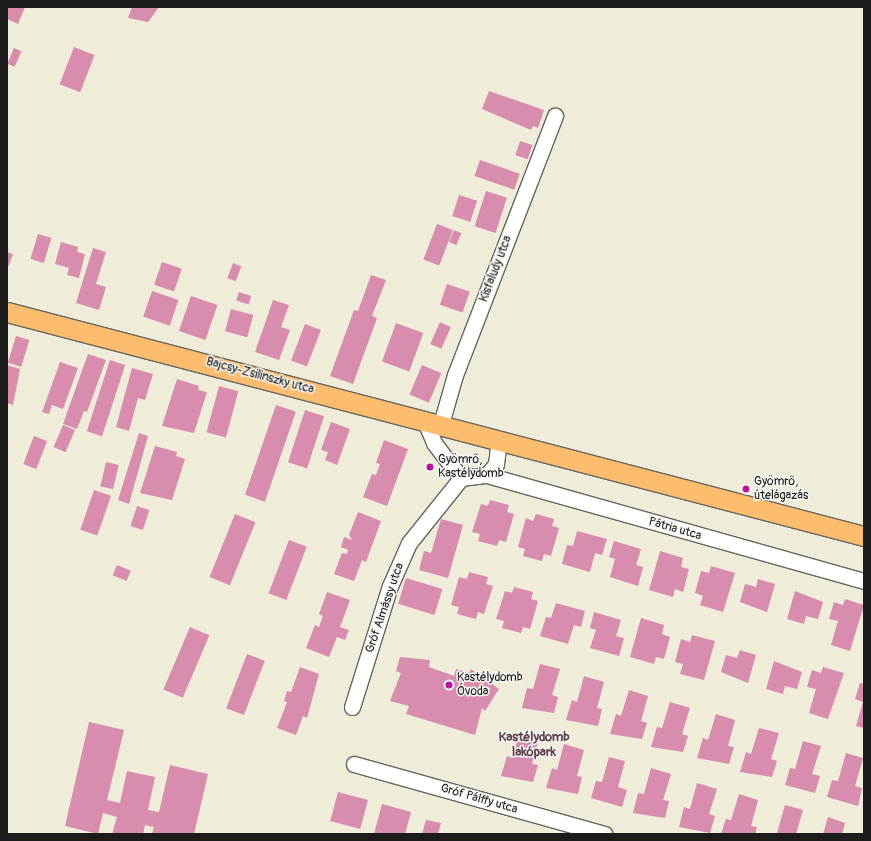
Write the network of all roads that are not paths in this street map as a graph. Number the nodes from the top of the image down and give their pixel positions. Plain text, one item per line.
1 (555, 116) dead end
2 (7, 312) edge
3 (433, 421) junction
4 (506, 441) junction
5 (487, 475) junction
6 (461, 478) junction
7 (864, 536) edge
8 (864, 581) edge
9 (352, 707) dead end
10 (354, 764) dead end
11 (561, 828) edge
12 (604, 834) edge

1 - 3 street, Kisfaludy utca
2 - 3 main road, Bajcsy-Zsilinszky utca
3 - 4 main road, Bajcsy-Zsilinszky utca
3 - 6 street
4 - 5 street
4 - 7 main road, Bajcsy-Zsilinszky utca
5 - 6 street
5 - 8 street, Pátria utca
6 - 9 street, Gróf Almássy utca
10 - 11 street, Gróf Pálffy utca
11 - 12 street, Gróf Pálffy utca

